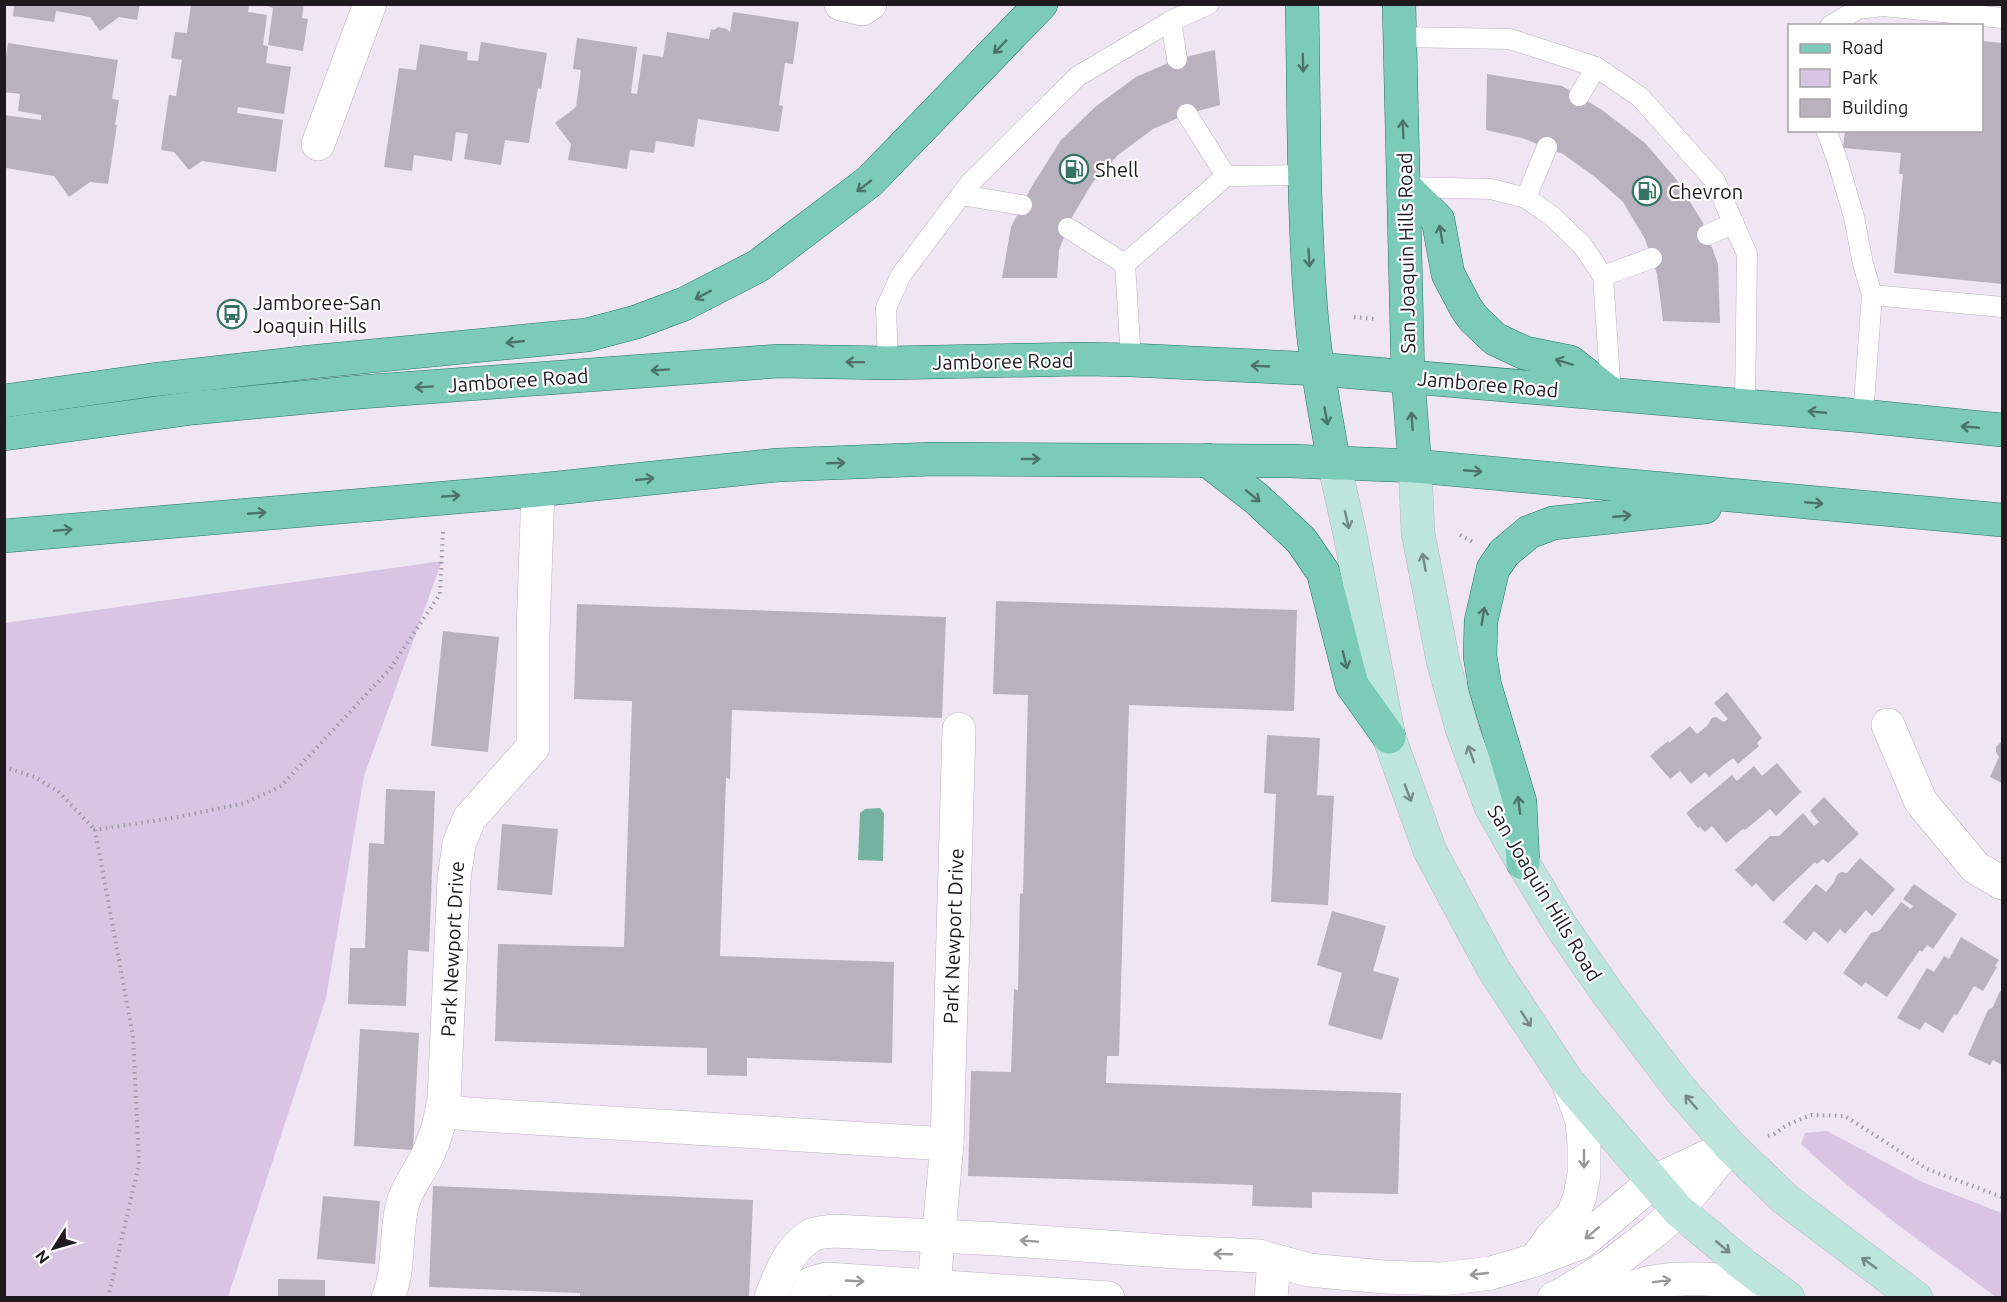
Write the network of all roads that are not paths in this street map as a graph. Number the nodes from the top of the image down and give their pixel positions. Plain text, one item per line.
1 (370, 4) edge
2 (841, 4) edge
3 (870, 4) edge
4 (1041, 4) edge
5 (1209, 4) edge
6 (1302, 4) edge
7 (1399, 4) edge
8 (2002, 18) edge
9 (1171, 21) junction
10 (1833, 24) edge
11 (1400, 36) junction
12 (1177, 59) dead end
13 (1596, 67) junction
14 (1579, 96) dead end
15 (1187, 114) dead end
16 (1827, 132) edge
17 (318, 144) dead end
18 (1547, 147) dead end
19 (1305, 175) junction
20 (1226, 176) junction
21 (1405, 187) junction
22 (961, 195) junction
23 (1526, 198) junction
24 (1022, 206) dead end
25 (1734, 223) junction
26 (1068, 228) dead end
27 (1707, 235) dead end
28 (1652, 258) dead end
29 (1125, 264) junction
30 (1603, 276) junction
31 (1872, 295) junction
32 (2002, 307) edge
33 (1131, 360) junction
34 (888, 363) junction
35 (1318, 369) junction
36 (1408, 377) junction
37 (1611, 394) junction
38 (4, 401) edge
39 (1745, 405) junction
40 (1863, 416) junction
41 (2002, 430) edge
42 (4, 434) edge
43 (1207, 460) junction
44 (1334, 463) junction
45 (1415, 466) junction
46 (538, 490) junction
47 (1775, 499) junction
48 (2002, 520) edge
49 (4, 536) edge
50 (1888, 725) dead end
51 (959, 729) dead end
52 (1389, 737) junction
53 (1523, 863) junction
54 (2002, 883) edge
55 (1568, 1082) junction
56 (442, 1111) junction
57 (947, 1144) junction
58 (1730, 1146) junction
59 (1653, 1182) junction
60 (1678, 1210) junction
61 (939, 1236) junction
62 (790, 1255) junction
63 (1535, 1260) junction
64 (1274, 1261) junction
65 (1309, 1284) edge
66 (934, 1285) junction
67 (809, 1290) edge
68 (1783, 1294) edge
69 (1559, 1296) edge
70 (388, 1298) edge
71 (771, 1298) edge
72 (1108, 1298) edge
73 (1271, 1298) edge
74 (1916, 1298) edge

1 - 17 street
2 - 3 street
4 -> 38 main road
5 - 9 lane
6 -> 19 main road
7 - 11 main road, San Joaquin Hills Road
8 - 10 lane
9 - 12 lane
9 - 22 lane
11 - 13 lane
21 -> 11 main road, San Joaquin Hills Road
13 - 14 lane
13 - 25 lane
15 - 20 lane
16 - 31 lane
18 - 23 lane
19 - 20 lane
19 -> 35 main road
20 - 29 lane
21 - 23 lane
21 - 36 main road, San Joaquin Hills Road
37 -> 21 main road
22 - 24 lane
22 - 34 lane
23 - 30 lane
25 - 27 lane
25 - 39 lane
26 - 29 lane
28 - 30 lane
29 - 33 lane
30 - 37 lane
31 - 32 lane
31 - 40 lane
33 - 34 main road, Jamboree Road
35 -> 33 main road, Jamboree Road
34 -> 42 main road, Jamboree Road
35 - 36 main road, Jamboree Road
35 -> 44 main road
36 - 37 main road, Jamboree Road
45 -> 36 main road, San Joaquin Hills Road
37 - 39 main road, Jamboree Road
40 -> 39 main road, Jamboree Road
41 -> 40 main road, Jamboree Road
43 - 44 main road
46 -> 43 main road
43 -> 52 main road
44 - 45 main road
44 -> 52 street
45 -> 47 main road
53 -> 45 street, San Joaquin Hills Road
49 -> 46 main road
46 - 56 street, Park Newport Drive
47 -> 48 main road
53 -> 47 main road
50 - 54 street
51 - 57 street, Park Newport Drive
52 -> 55 street
58 -> 53 street, San Joaquin Hills Road
55 - 59 street
55 -> 63 street
56 - 57 street
56 - 70 street, Park Newport Drive
57 - 61 street, Park Newport Drive
58 - 59 street
58 - 60 street
74 -> 58 street, San Joaquin Hills Road
59 - 60 street
59 -> 63 street
60 -> 68 street
60 - 69 street
61 - 62 street
64 -> 61 street
61 - 66 street, Park Newport Drive
62 - 67 street
62 - 71 street
63 -> 65 street
64 - 65 street
64 - 73 street
67 -> 66 street
66 - 72 street
69 -> 68 street

